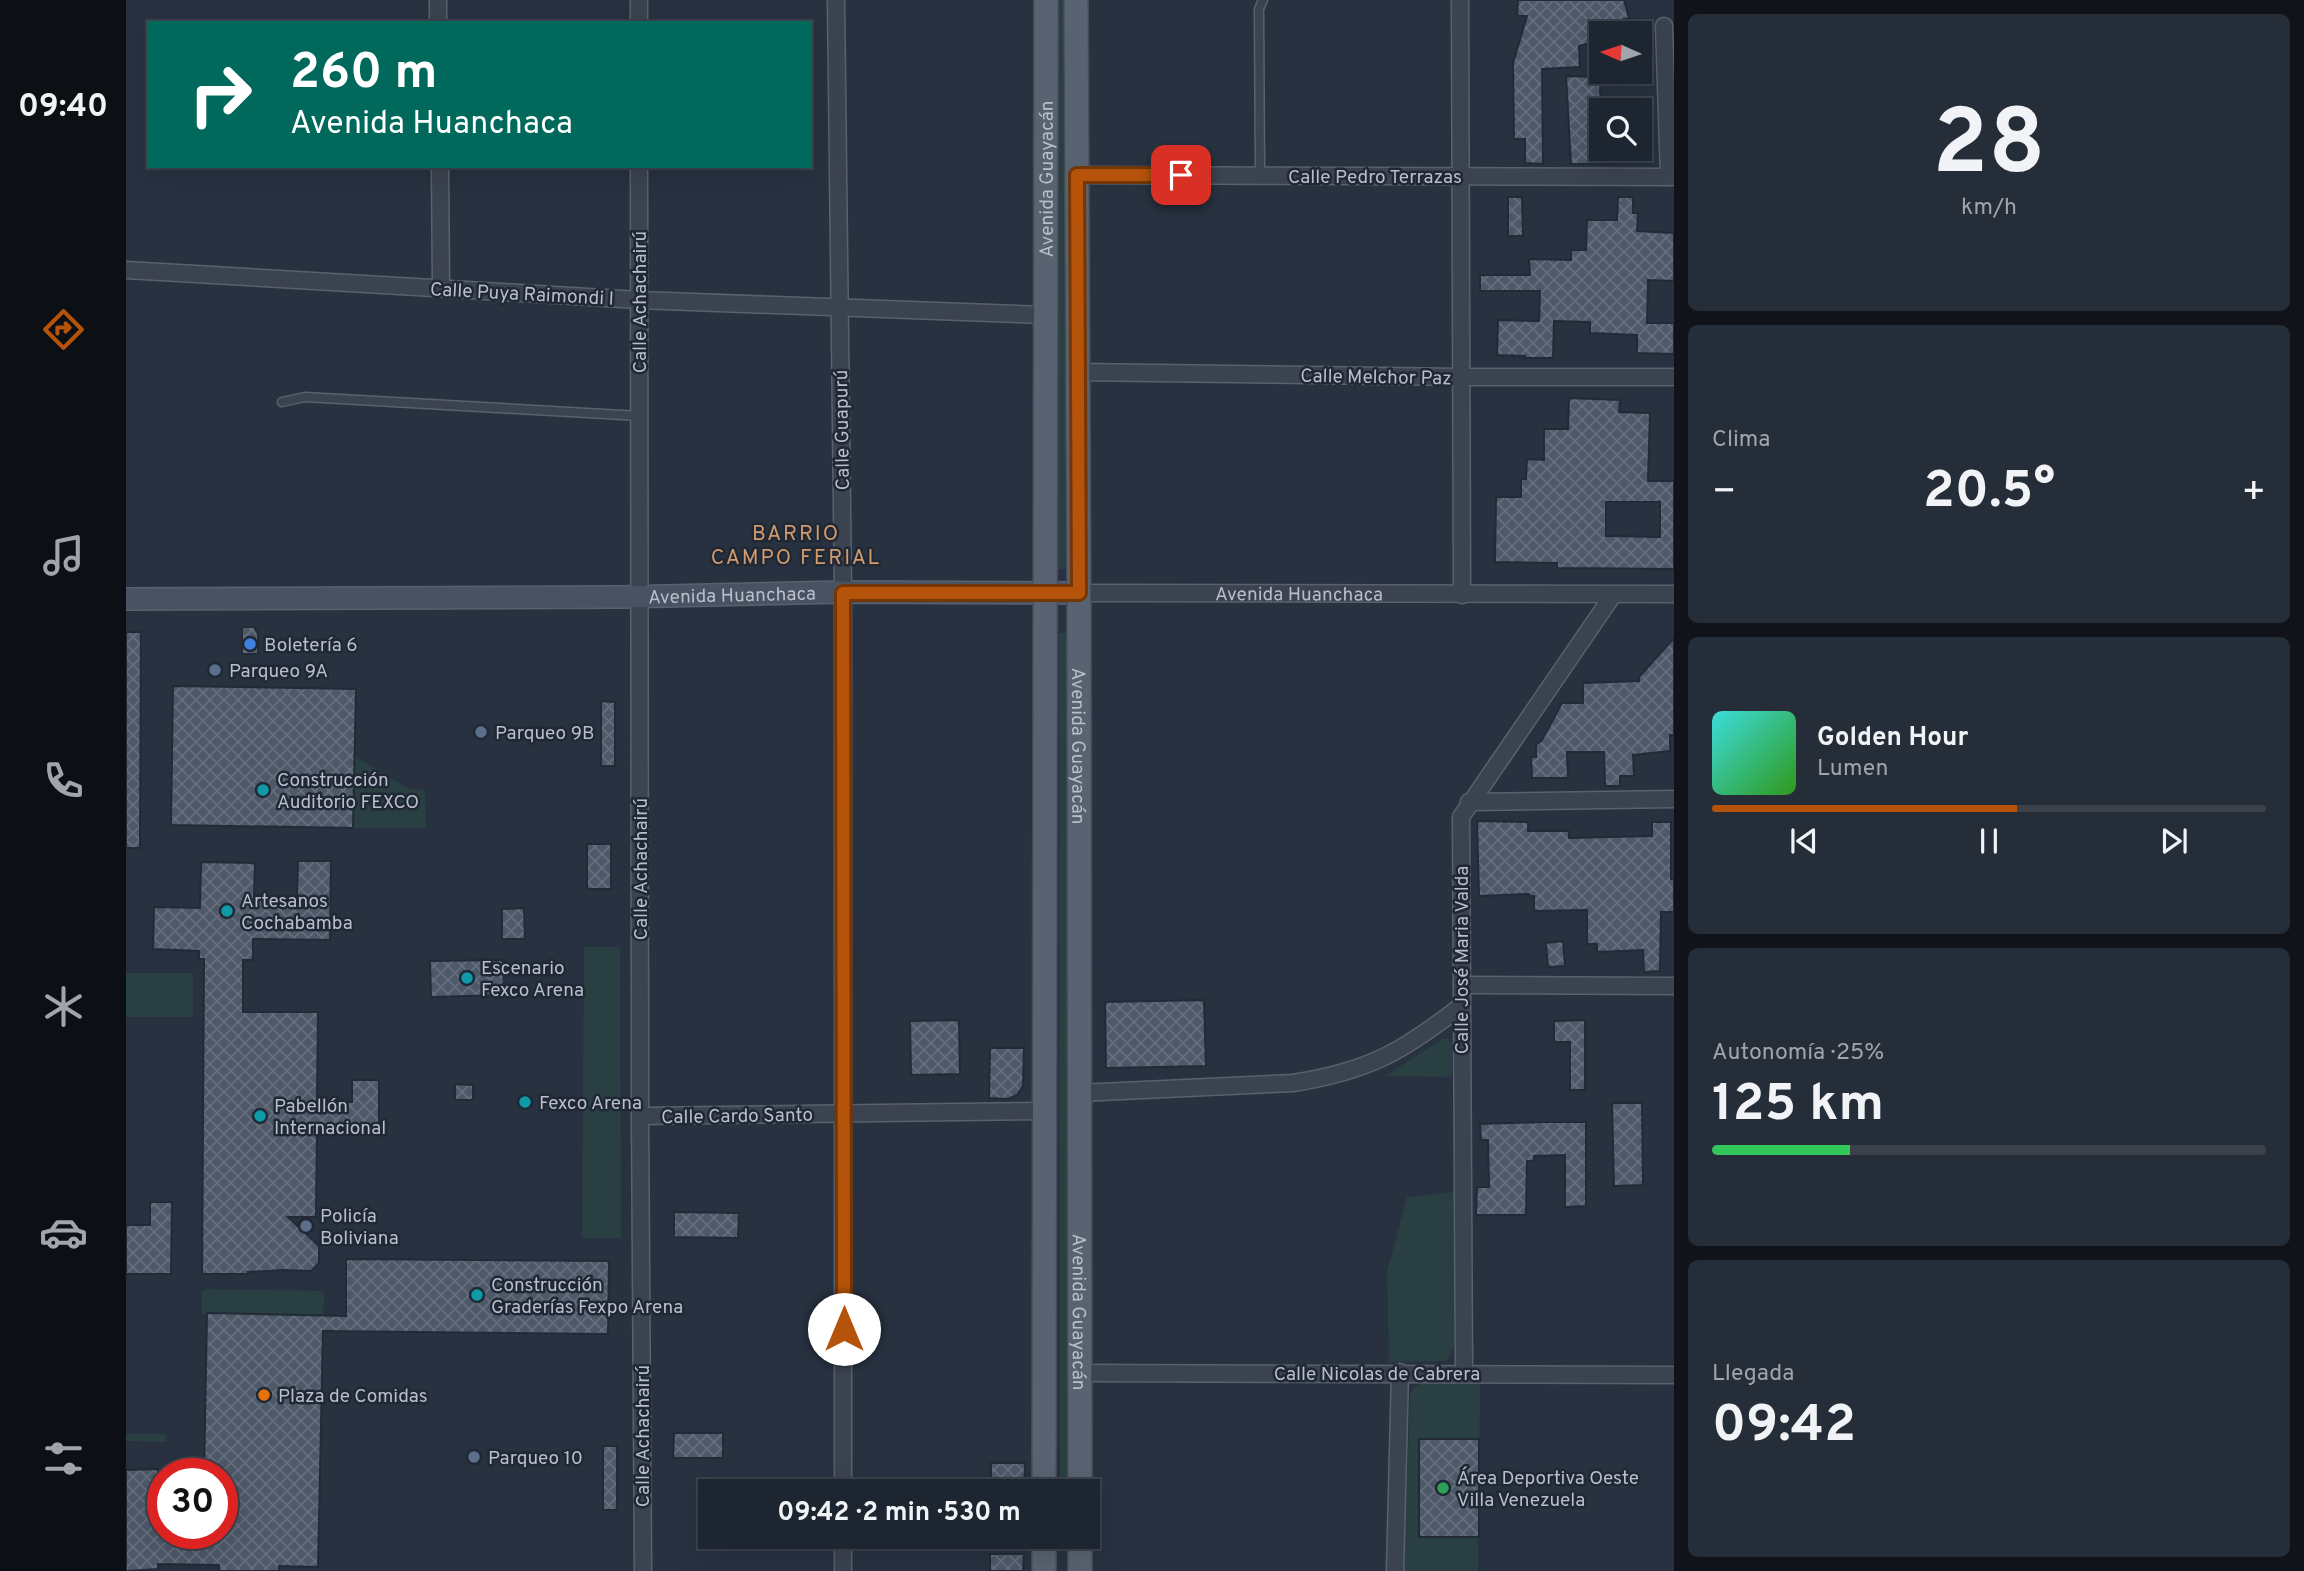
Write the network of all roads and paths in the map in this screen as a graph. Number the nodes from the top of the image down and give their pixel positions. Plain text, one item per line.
1 (438, 0) edge
2 (639, 0) edge
3 (836, 0) edge
4 (1046, 0) edge
5 (1076, 0) edge
6 (1263, 0) edge
7 (1460, 0) edge
8 (438, 21) edge
9 (639, 21) edge
10 (1669, 24) edge
11 (440, 168) edge
12 (639, 168) edge
13 (1077, 175) junction
14 (1260, 175) junction
15 (1460, 176) junction
16 (1672, 177) edge
17 (126, 270) edge
18 (441, 288) junction
19 (639, 300) junction
20 (839, 306) junction
21 (1044, 315) junction
22 (1078, 372) junction
23 (1461, 377) junction
24 (1674, 377) edge
25 (282, 402) dead end
26 (640, 416) junction
27 (1046, 592) junction
28 (843, 593) junction
29 (1079, 593) junction
30 (1674, 594) edge
31 (1462, 595) junction
32 (1613, 595) junction
33 (639, 597) junction
34 (126, 599) edge
35 (1674, 799) edge
36 (1469, 802) junction
37 (1462, 985) junction
38 (1674, 986) edge
39 (1461, 1006) junction
40 (1079, 1093) junction
41 (1045, 1111) junction
42 (844, 1114) junction
43 (640, 1116) junction
44 (1400, 1372) junction
45 (1079, 1373) junction
46 (1464, 1373) junction
47 (1674, 1375) edge
48 (843, 1479) edge
49 (1045, 1479) edge
50 (1080, 1479) edge
51 (843, 1549) edge
52 (1044, 1549) edge
53 (1080, 1549) edge
54 (643, 1571) edge
55 (843, 1571) edge
56 (1044, 1571) edge
57 (1080, 1571) edge
58 (1395, 1571) edge

1 - 8 street
2 - 9 street
3 - 20 street, Calle Guapurú
4 - 21 main road, Avenida Guayacán
5 - 13 main road, Avenida Guayacán
6 - 14 lane
7 - 15 street
10 - 16 street
11 - 18 street
12 - 19 street, Calle Achachairú
13 - 14 street, Calle Pedro Terrazas
13 - 22 main road, Avenida Guayacán
14 - 15 street, Calle Pedro Terrazas
15 - 16 street, Calle Pedro Terrazas
15 - 23 street
17 - 18 street, Calle Puya Raimondi I
18 - 19 street, Calle Puya Raimondi I
19 - 20 street, Calle Puya Raimondi I
19 - 26 street, Calle Achachairú
20 - 21 street, Calle Puya Raimondi I
20 - 28 street, Calle Guapurú
21 - 27 main road, Avenida Guayacán
22 - 23 street, Calle Melchor Paz
22 - 29 main road, Avenida Guayacán
23 - 24 street, Calle Melchor Paz
23 - 31 street
25 - 26 lane
26 - 33 street, Calle Achachairú
27 - 28 street, Avenida Huanchaca
27 - 29 street, Avenida Huanchaca
27 - 41 main road, Avenida Guayacán
28 - 33 street, Avenida Huanchaca
28 - 42 street, Calle Guapurú
29 - 31 street, Avenida Huanchaca
29 - 40 main road, Avenida Guayacán
30 - 32 street, Avenida Huanchaca
31 - 32 street, Avenida Huanchaca
32 - 36 street, Calle José Maria Valda
33 - 34 street, Avenida Huanchaca
33 - 43 street, Calle Achachairú
35 - 36 street
36 - 37 street, Calle José Maria Valda
37 - 38 street
37 - 39 street, Calle José Maria Valda
39 - 40 street
39 - 46 street, Calle José Maria Valda
40 - 45 main road, Avenida Guayacán
41 - 42 street, Calle Cardo Santo
41 - 49 main road, Avenida Guayacán
42 - 43 street, Calle Cardo Santo
42 - 48 street, Calle Guapurú
43 - 54 street, Calle Achachairú
44 - 45 street, Calle Nicolas de Cabrera
44 - 46 street, Calle Nicolas de Cabrera
44 - 58 street
45 - 50 main road, Avenida Guayacán
46 - 47 street, Calle Nicolas de Cabrera
51 - 55 street
52 - 56 main road
53 - 57 main road

